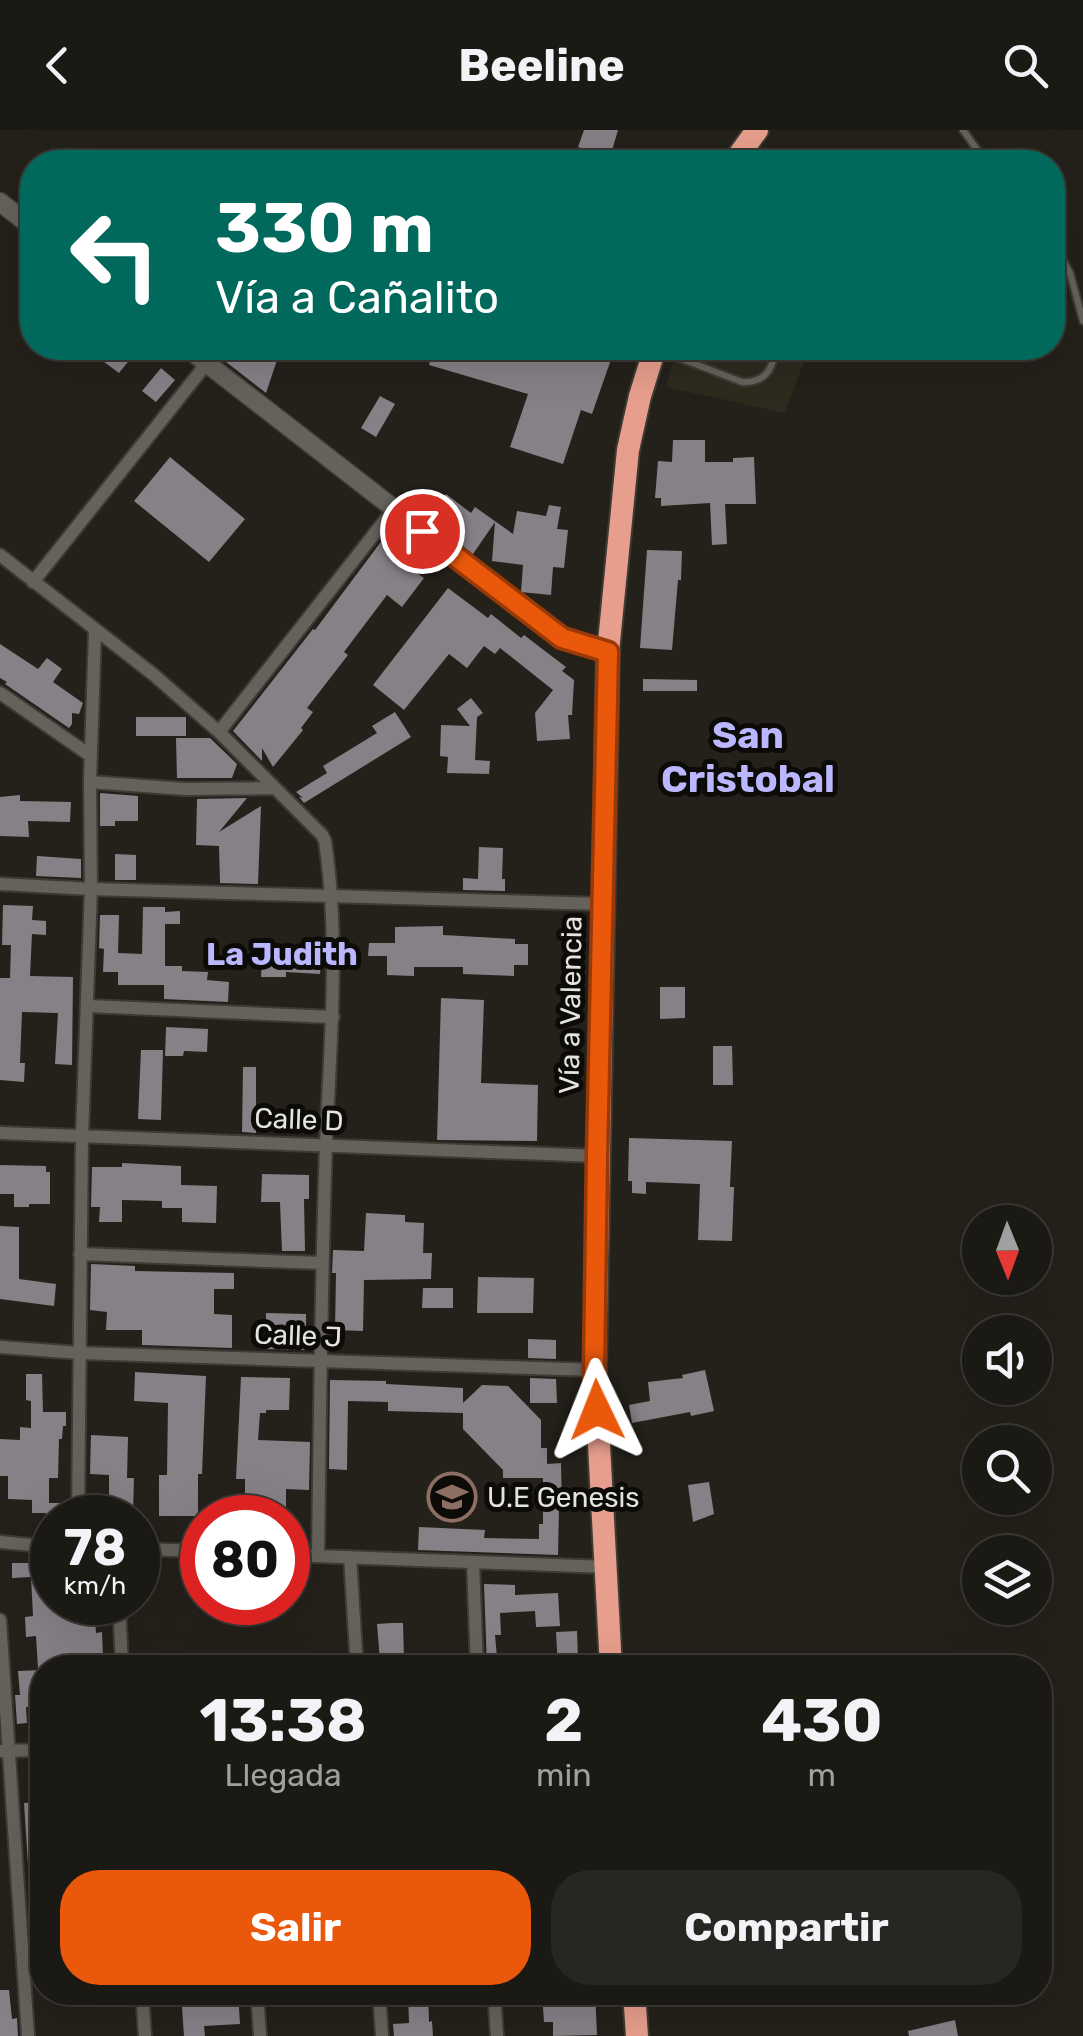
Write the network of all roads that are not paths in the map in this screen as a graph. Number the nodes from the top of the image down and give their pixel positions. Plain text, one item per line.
1 (1065, 264) edge
2 (1083, 321) edge
3 (203, 360) edge
4 (651, 360) edge
5 (686, 360) edge
6 (774, 360) edge
7 (207, 363) junction
8 (394, 510) junction
9 (0, 555) edge
10 (33, 582) junction
11 (95, 632) junction
12 (608, 652) junction
13 (0, 693) edge
14 (218, 732) junction
15 (91, 756) junction
16 (90, 782) junction
17 (274, 788) junction
18 (1, 882) edge
19 (91, 889) junction
20 (332, 897) junction
21 (602, 904) junction
22 (88, 1006) junction
23 (333, 1017) junction
24 (0, 1133) edge
25 (82, 1137) junction
26 (326, 1145) junction
27 (597, 1156) junction
28 (80, 1254) junction
29 (322, 1263) junction
30 (0, 1347) edge
31 (80, 1353) junction
32 (321, 1360) junction
33 (594, 1370) junction
34 (78, 1495) edge
35 (0, 1542) edge
36 (30, 1545) edge
37 (310, 1556) edge
38 (318, 1556) junction
39 (350, 1557) junction
40 (473, 1563) junction
41 (606, 1567) junction
42 (0, 1620) edge
43 (120, 1625) edge
44 (121, 1655) edge
45 (356, 1655) edge
46 (477, 1655) edge
47 (611, 1655) edge
48 (30, 1750) edge
49 (5, 1751) edge
50 (18, 1882) junction
51 (0, 1883) edge
52 (143, 2005) edge
53 (258, 2005) edge
54 (380, 2005) edge
55 (495, 2005) edge
56 (635, 2005) edge
57 (28, 2036) edge
58 (146, 2036) edge
59 (260, 2036) edge
60 (382, 2036) edge
61 (496, 2036) edge
62 (637, 2036) edge

1 - 2 lane
3 - 7 main road
4 - 12 highway, Vía a Valencia
5 - 6 lane
7 - 8 main road
7 - 10 street
8 - 12 main road
8 - 14 street
9 - 10 street
10 - 11 street
11 - 14 street
11 - 15 street
12 - 21 highway, Vía a Valencia
13 - 15 street
14 - 17 street
15 - 16 street
16 - 17 street
16 - 19 street
17 - 20 street
18 - 19 street
19 - 20 street
19 - 22 street
20 - 21 street
20 - 23 street
21 - 27 highway, Vía a Valencia
22 - 23 street
22 - 25 street
23 - 26 street
24 - 25 street, Calle D
25 - 26 street, Calle D
25 - 28 street
26 - 27 street, Calle D
26 - 29 street
27 - 33 highway, Vía a Valencia
28 - 29 street
28 - 31 street
29 - 32 street
30 - 31 street, Calle J
31 - 32 street, Calle J
31 - 34 street
32 - 33 street, Calle J
32 - 38 street
33 - 41 highway, Vía a Valencia
35 - 36 street
37 - 38 street
38 - 39 street
39 - 40 street
39 - 45 street
40 - 41 street
40 - 46 street
41 - 47 highway, Vía a Valencia
42 - 49 street
43 - 44 street
48 - 49 street
49 - 50 street
50 - 51 street
50 - 57 street
52 - 58 street
53 - 59 street
54 - 60 street
55 - 61 street
56 - 62 highway

